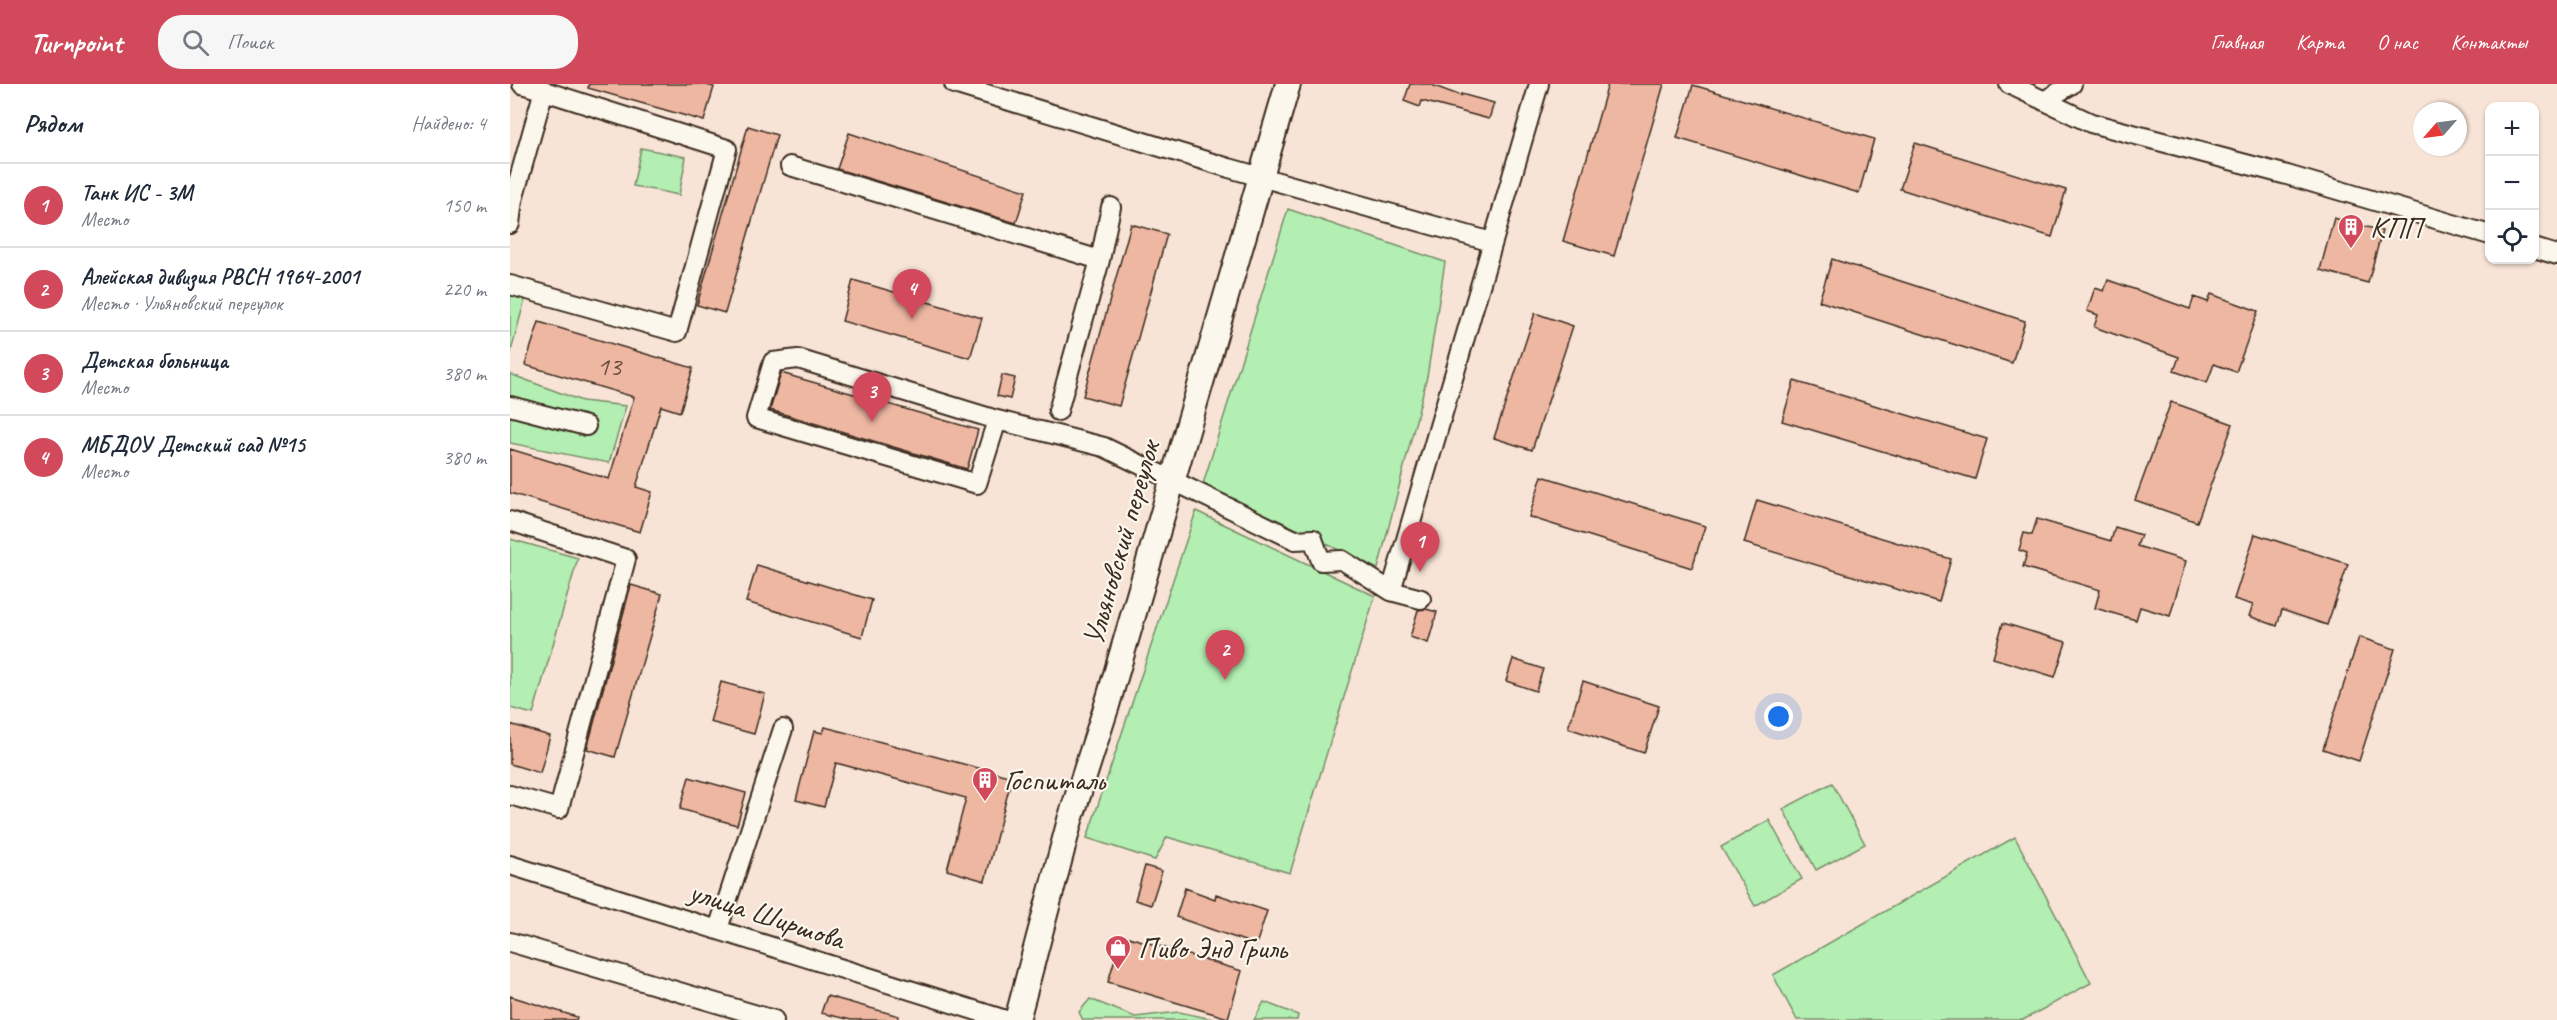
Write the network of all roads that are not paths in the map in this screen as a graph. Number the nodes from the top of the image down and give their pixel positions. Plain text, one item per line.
1 (522, 84) edge
2 (954, 84) edge
3 (1288, 84) edge
4 (1539, 84) edge
5 (2008, 84) edge
6 (2072, 84) edge
7 (544, 90) junction
8 (2044, 101) junction
9 (790, 166) dead end
10 (1262, 177) junction
11 (512, 199) edge
12 (1111, 207) dead end
13 (510, 224) edge
14 (2485, 234) edge
15 (1492, 242) junction
16 (2539, 249) edge
17 (2557, 255) edge
18 (1100, 260) junction
19 (510, 285) edge
20 (510, 406) edge
21 (1058, 411) dead end
22 (997, 420) junction
23 (586, 426) dead end
24 (1171, 480) junction
25 (510, 521) edge
26 (1391, 591) junction
27 (1421, 599) dead end
28 (783, 729) dead end
29 (510, 795) edge
30 (510, 865) edge
31 (718, 929) junction
32 (510, 942) edge
33 (774, 1020) edge
34 (1006, 1020) edge
35 (1017, 1020) edge

1 - 7 street
2 - 10 street
3 - 10 main road, Ульяновский переулок
4 - 15 street
5 - 8 street
6 - 8 street
7 - 11 street
7 - 19 street
8 - 14 street
9 - 18 street
10 - 15 street
10 - 24 main road, Ульяновский переулок
11 - 13 street
12 - 18 street
15 - 26 street
16 - 17 street
18 - 21 street
20 - 23 street
22 - 22 street
22 - 24 street
24 - 26 street
24 - 35 main road, Ульяновский переулок
25 - 29 street
26 - 27 street
28 - 31 street
30 - 31 street, улица Ширшова
31 - 34 street, улица Ширшова
32 - 33 street

